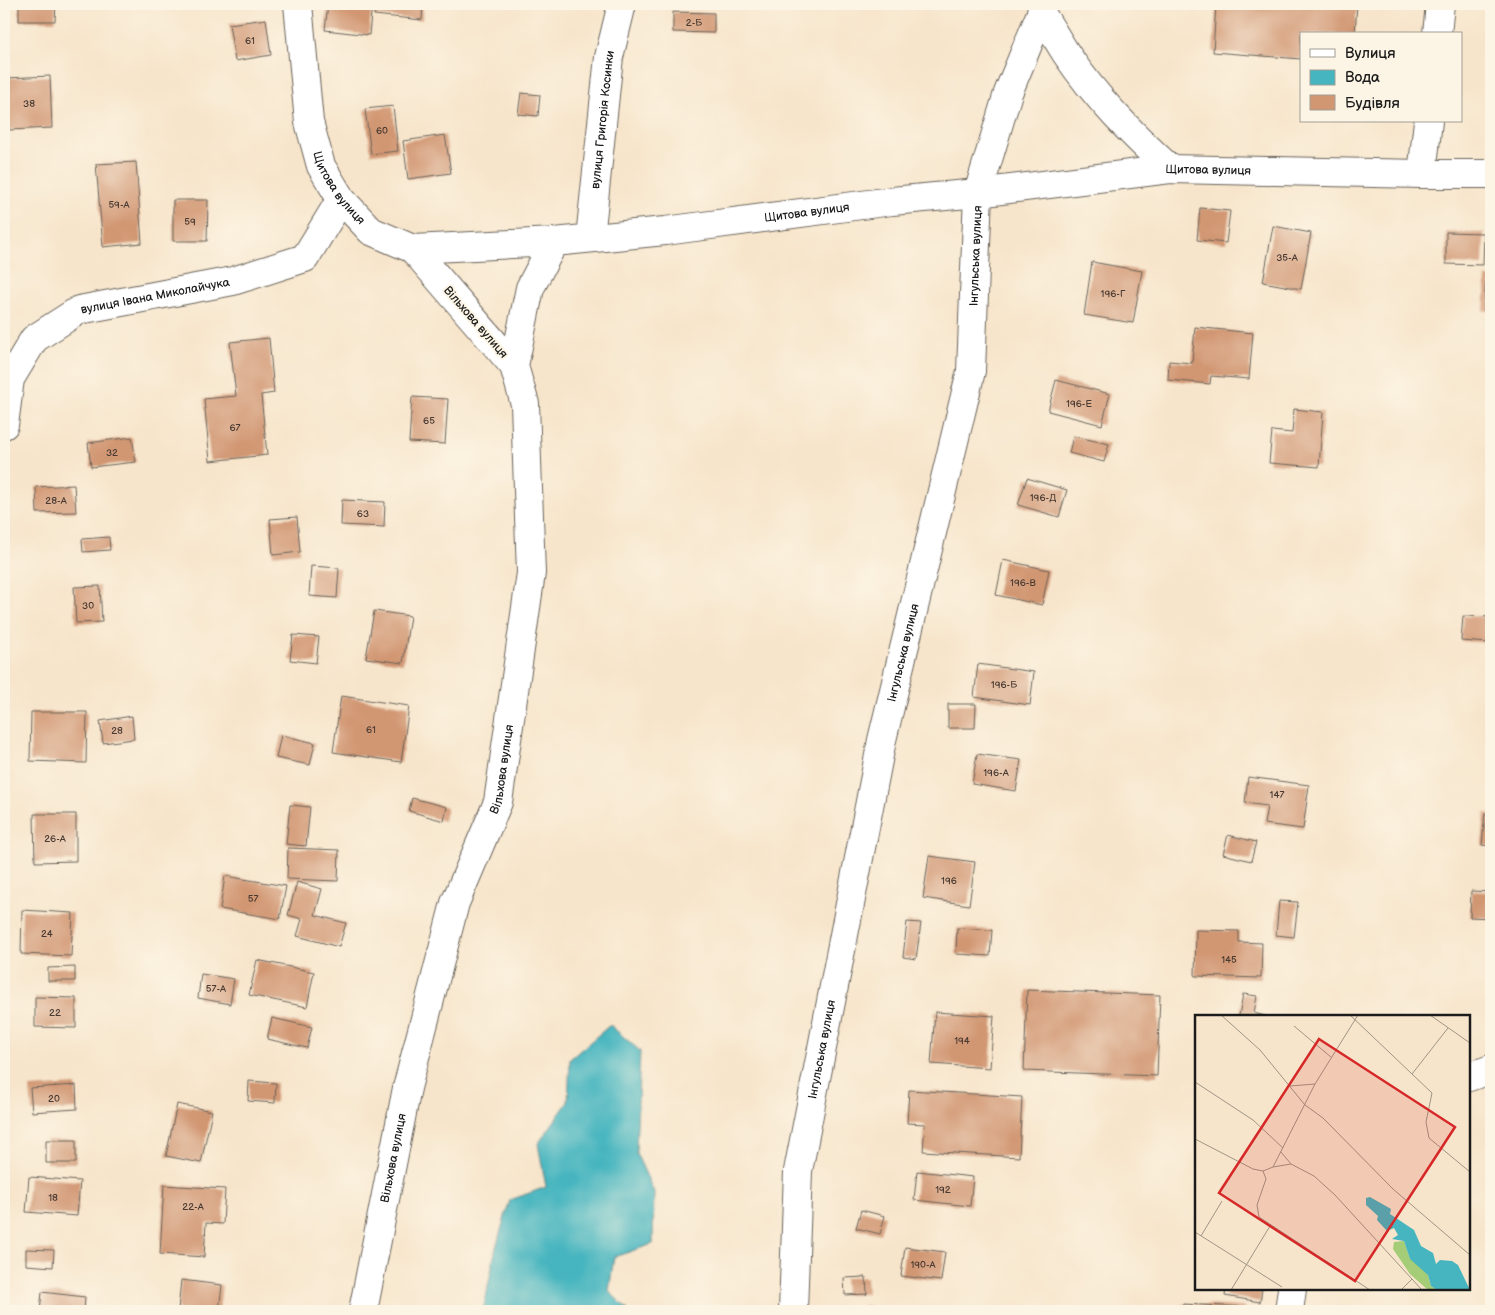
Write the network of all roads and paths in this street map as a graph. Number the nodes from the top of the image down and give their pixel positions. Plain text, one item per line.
1 (298, 4) edge
2 (622, 4) edge
3 (1440, 4) edge
4 (1042, 8) edge
5 (1437, 32) edge
6 (1428, 122) edge
7 (1170, 169) junction
8 (1422, 174) junction
9 (1491, 174) edge
10 (978, 193) junction
11 (341, 199) junction
12 (590, 238) junction
13 (554, 242) junction
14 (413, 249) junction
15 (514, 366) junction
16 (4, 425) edge
17 (1491, 1069) edge
18 (1470, 1077) edge
19 (1292, 1290) edge
20 (363, 1311) edge
21 (793, 1311) edge
22 (1289, 1311) edge

1 - 11 street, Щитова вулиця
2 - 12 street, вулиця Григорія Косинки
3 - 5 street
4 - 7 street
4 - 10 street, Інгульська вулиця
6 - 8 street
7 - 8 street, Щитова вулиця
7 - 10 street, Щитова вулиця
8 - 9 street, Щитова вулиця
10 - 12 street, Щитова вулиця
10 - 21 street, Інгульська вулиця
11 - 14 street, Щитова вулиця
11 - 16 street, вулиця Івана Миколайчука
12 - 13 street, Щитова вулиця
13 - 14 street, Щитова вулиця
13 - 15 street
14 - 15 street, Вільхова вулиця
15 - 20 street, Вільхова вулиця
17 - 18 street
19 - 22 street

